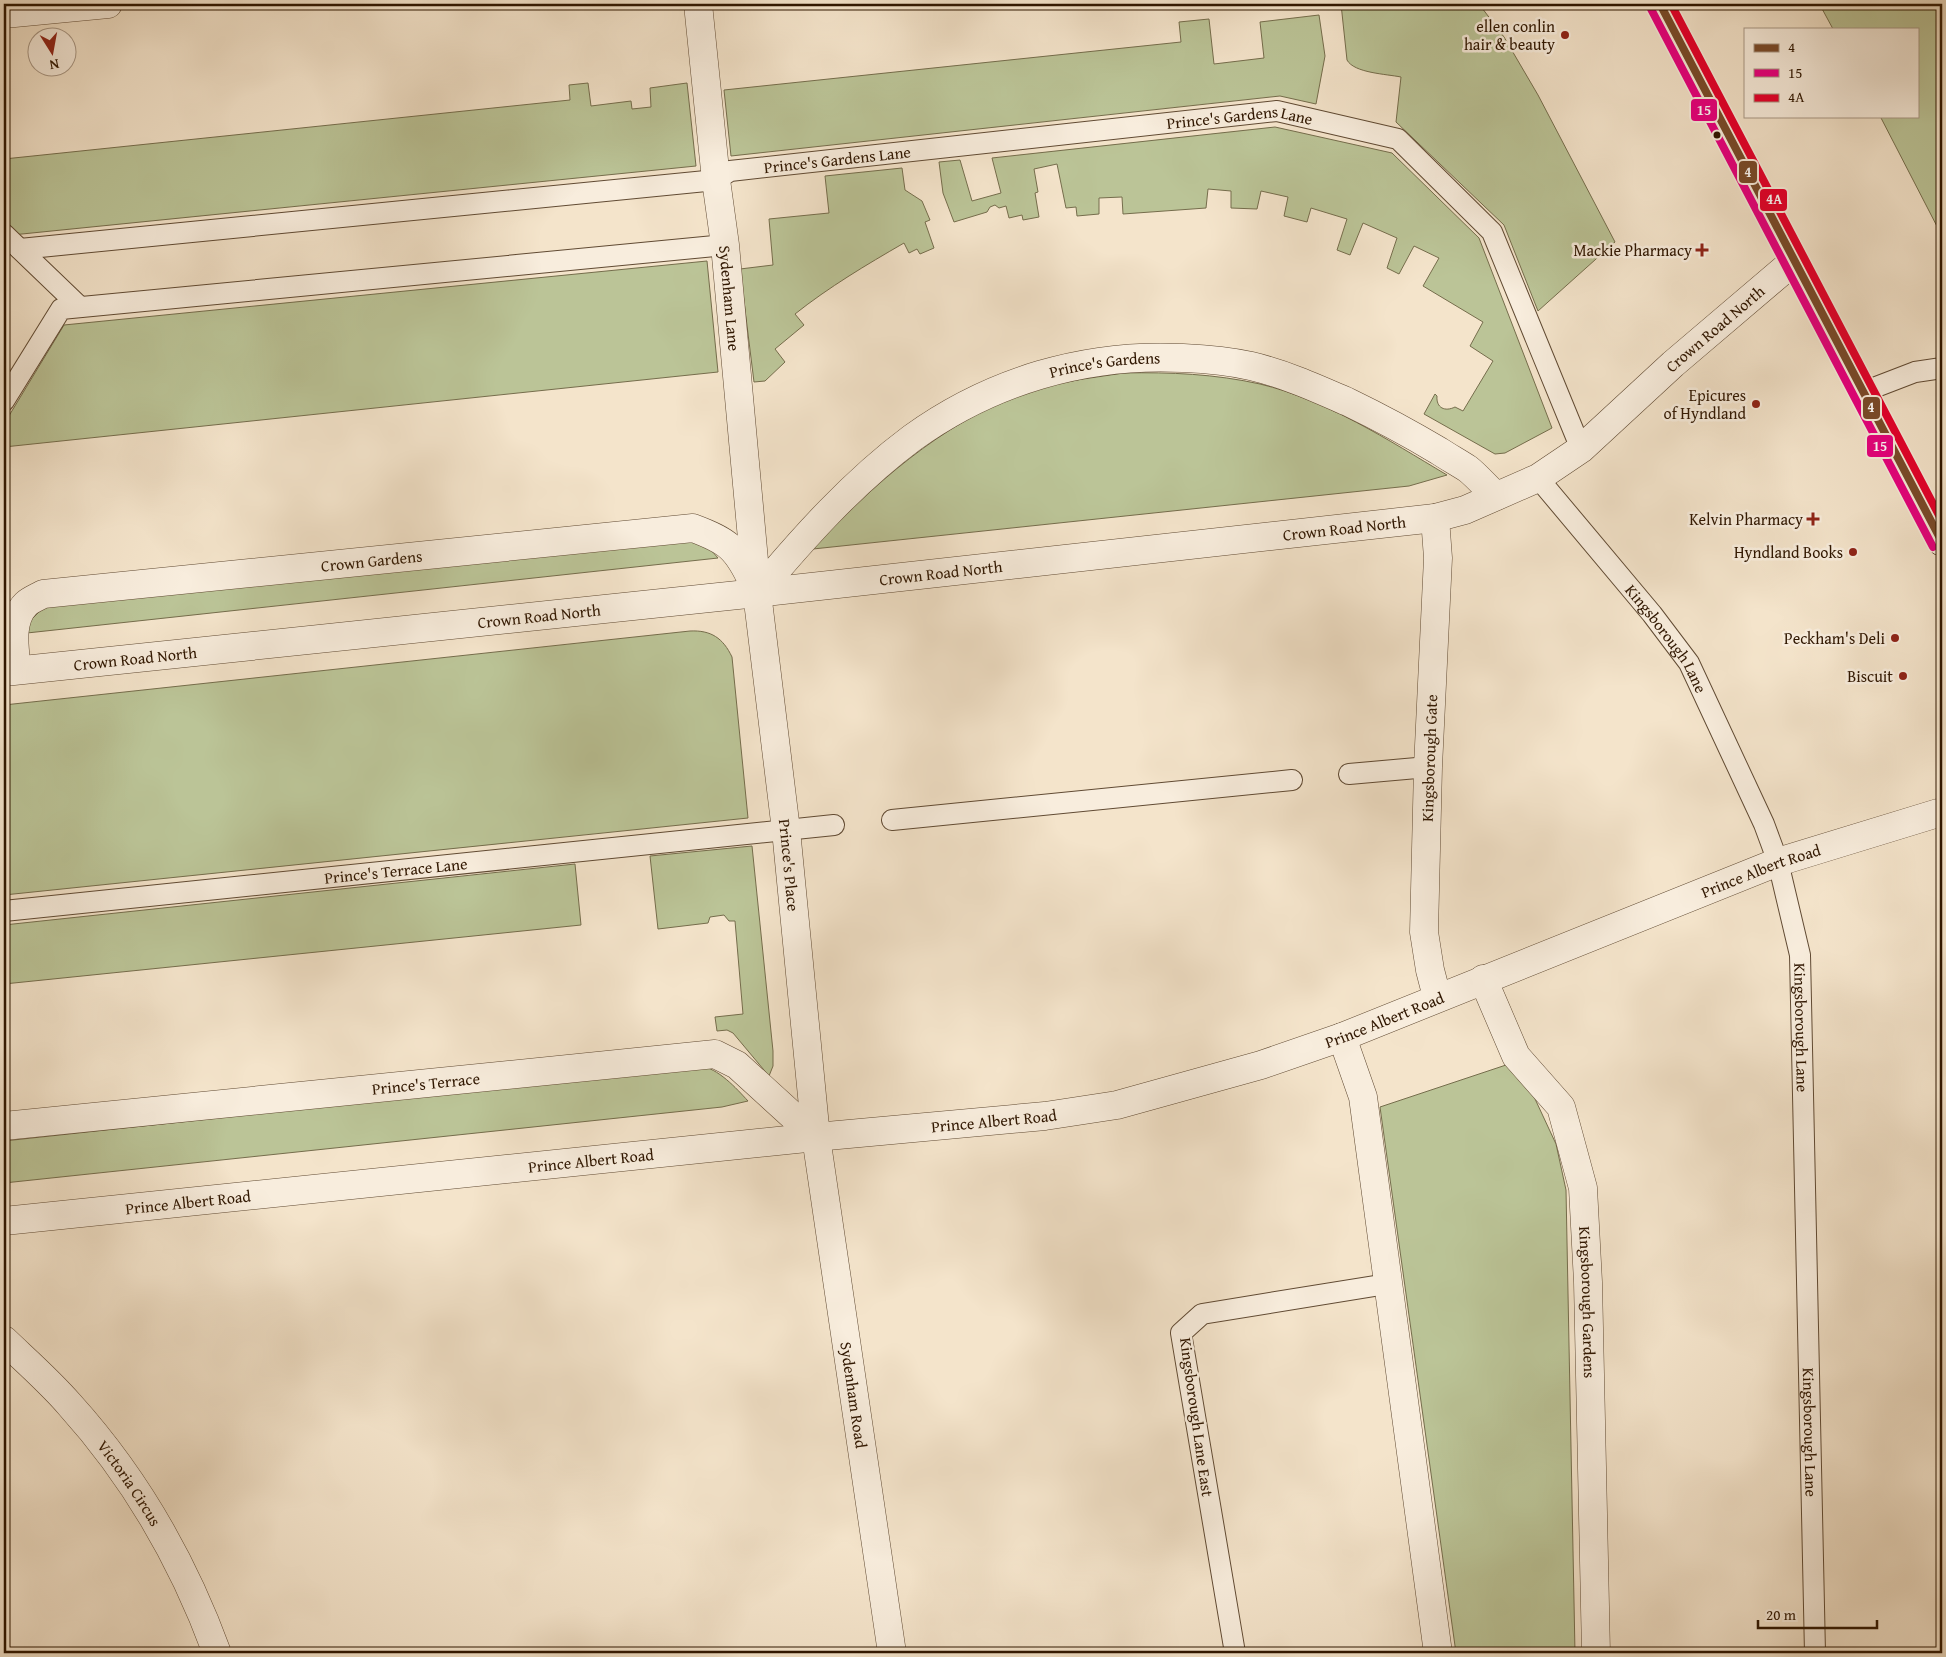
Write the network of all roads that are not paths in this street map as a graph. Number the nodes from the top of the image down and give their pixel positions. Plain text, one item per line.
1 (108, 4) edge
2 (698, 4) edge
3 (1660, 4) edge
4 (4, 14) edge
5 (716, 180) junction
6 (4, 234) edge
7 (725, 245) junction
8 (20, 248) junction
9 (1794, 262) junction
10 (80, 307) junction
11 (1942, 368) edge
12 (1863, 392) junction
13 (5, 395) edge
14 (1581, 450) junction
15 (1538, 478) junction
16 (1496, 496) junction
17 (1436, 518) junction
18 (1942, 542) edge
19 (758, 593) junction
20 (10, 671) edge
21 (1428, 767) junction
22 (1349, 774) dead end
23 (1292, 780) dead end
24 (1938, 813) dead end
25 (892, 820) dead end
26 (834, 825) dead end
27 (786, 830) junction
28 (1778, 862) junction
29 (4, 911) edge
30 (1482, 979) junction
31 (1438, 997) junction
32 (1342, 1037) junction
33 (4, 1126) edge
34 (816, 1138) junction
35 (4, 1222) edge
36 (1387, 1284) junction
37 (4, 1340) edge
38 (218, 1653) edge
39 (892, 1653) edge
40 (1234, 1653) edge
41 (1438, 1653) edge
42 (1596, 1653) edge
43 (1815, 1653) edge

1 - 4 street
2 - 5 street, Sydenham Lane
3 - 9 street
5 - 7 street, Sydenham Lane
5 - 8 lane, Prince's Gardens Lane
5 - 14 lane, Prince's Gardens Lane
6 - 8 lane
7 - 10 lane
7 - 19 street, Sydenham Lane
8 - 10 lane
9 - 12 street
9 - 14 street, Crown Road North
10 - 13 lane
11 - 12 lane
12 - 18 street
14 - 15 street, Crown Road North
15 - 16 street, Crown Road North
15 - 28 lane, Kingsborough Lane
16 - 17 street, Crown Road North
16 - 19 street, Prince's Gardens
17 - 19 street, Crown Road North
17 - 21 street, Kingsborough Gate
19 - 20 street, Crown Road North
19 - 20 street, Crown Gardens
19 - 27 street, Prince's Place
21 - 22 lane
21 - 31 street, Kingsborough Gate
23 - 25 lane
24 - 28 street, Prince Albert Road
26 - 27 lane, Prince's Terrace Lane
27 - 29 lane, Prince's Terrace Lane
27 - 34 street, Prince's Place
28 - 30 street, Prince Albert Road
28 - 43 lane, Kingsborough Lane
30 - 31 street, Prince Albert Road
30 - 42 street, Kingsborough Gardens
31 - 32 street, Prince Albert Road
32 - 34 street, Prince Albert Road
32 - 36 street
33 - 34 street, Prince's Terrace
34 - 35 street, Prince Albert Road
34 - 39 street, Sydenham Road
36 - 40 lane, Kingsborough Lane East
36 - 41 street
37 - 38 street, Victoria Circus

